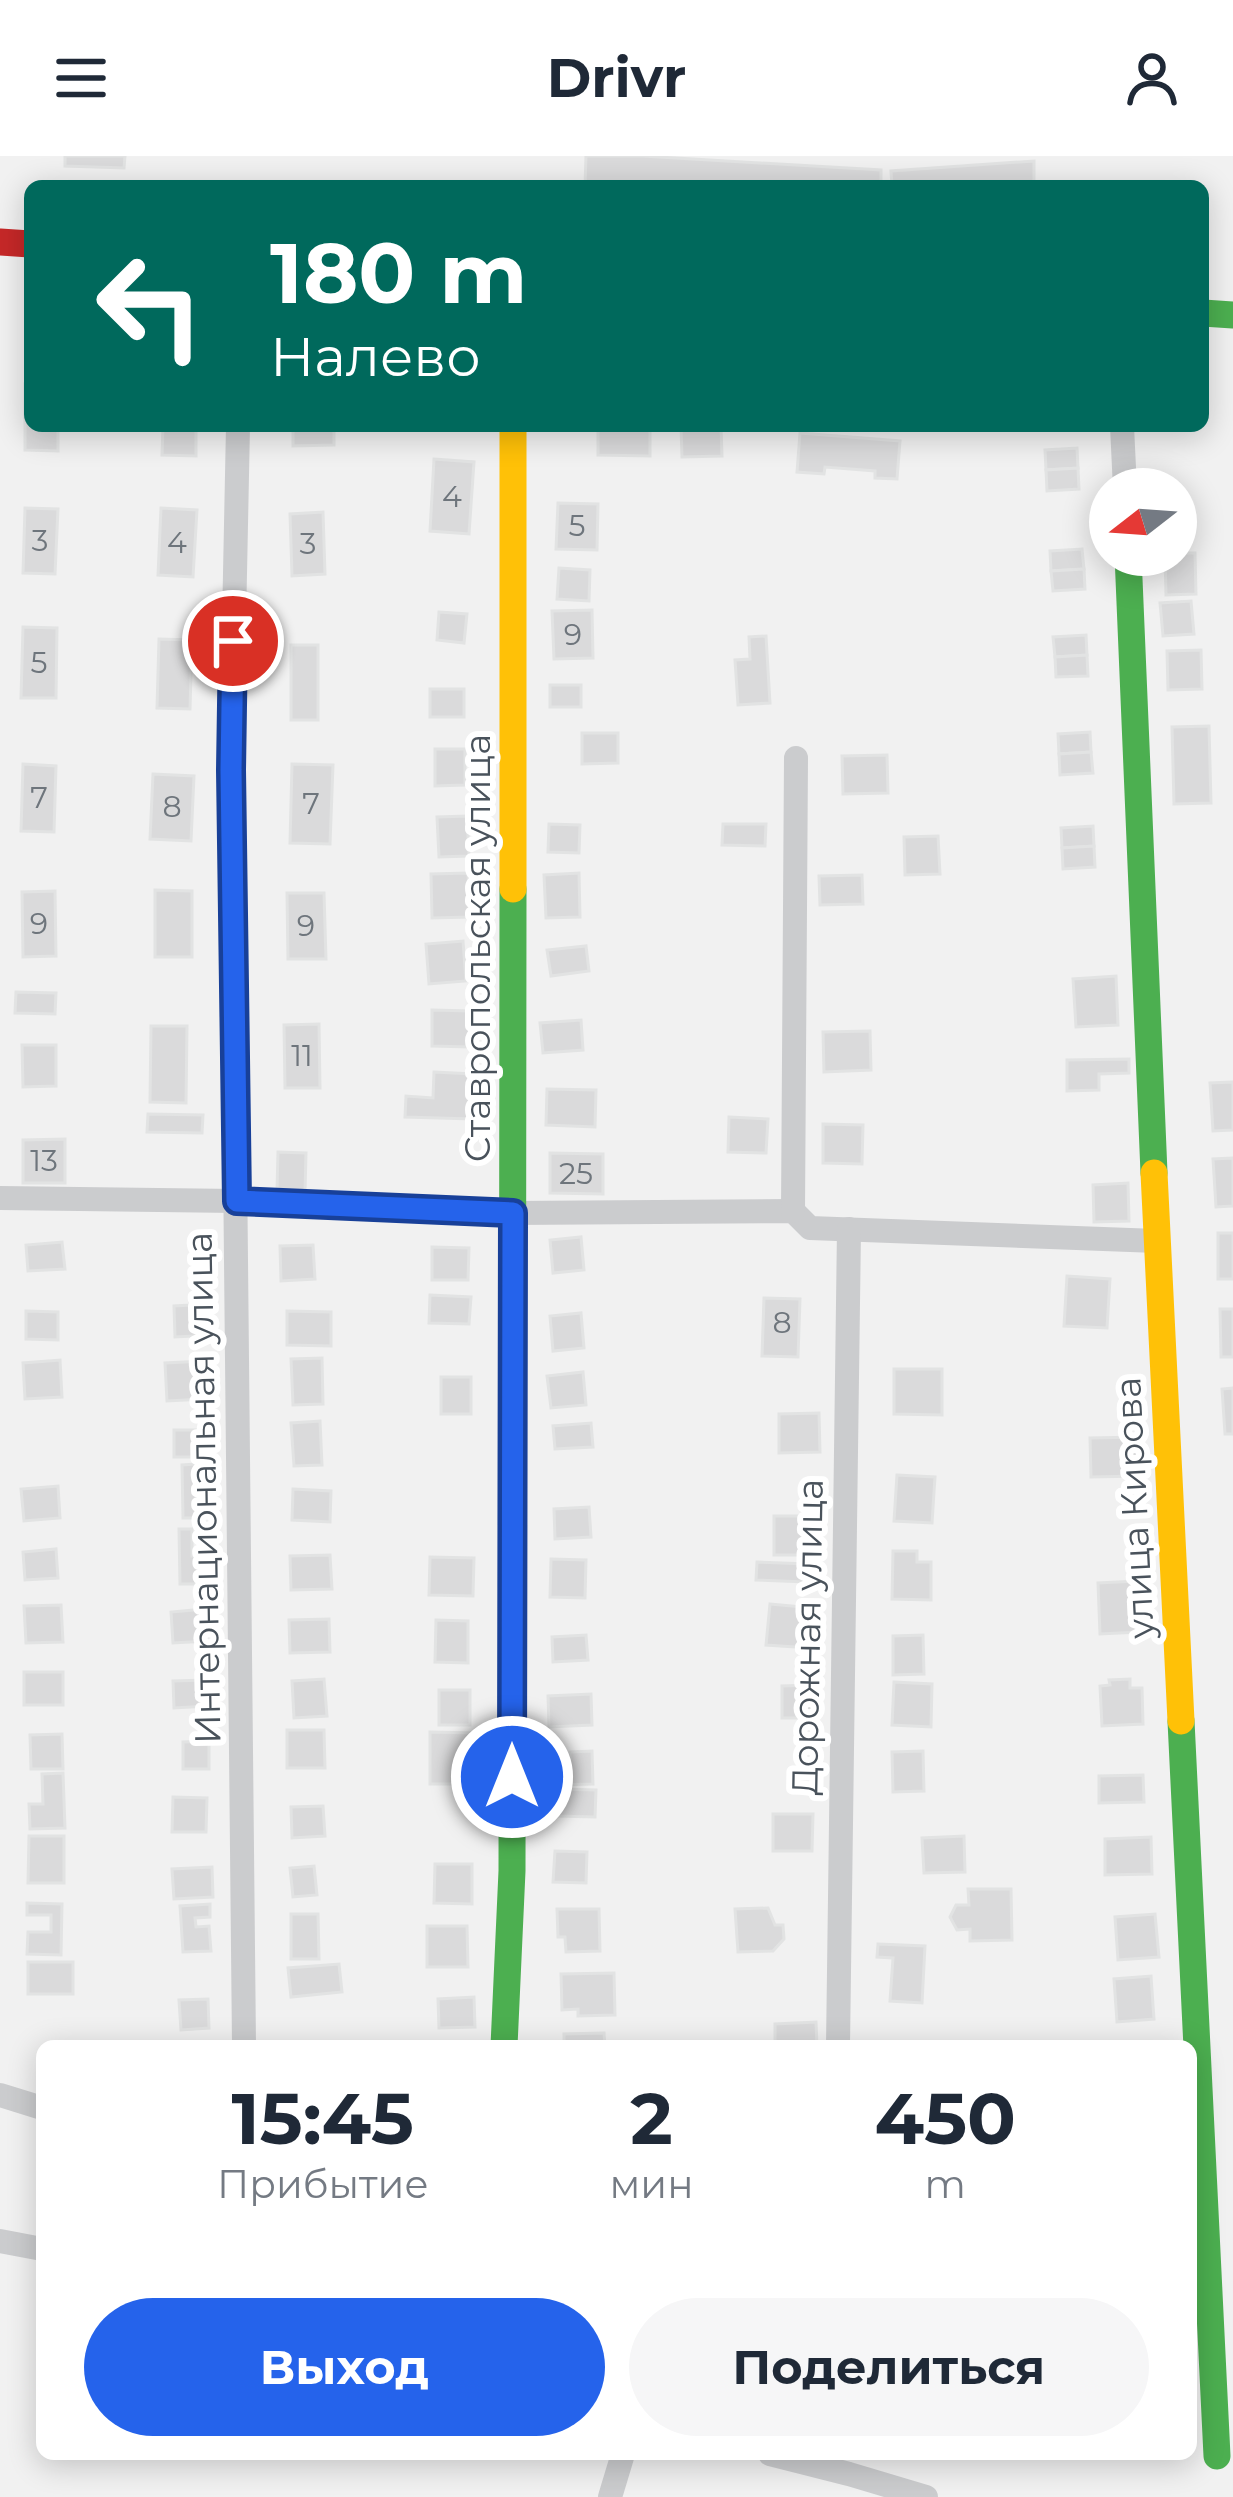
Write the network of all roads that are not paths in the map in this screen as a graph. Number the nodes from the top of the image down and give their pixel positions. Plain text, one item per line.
1 (238, 432) edge
2 (513, 432) edge
3 (1122, 432) edge
4 (1124, 468) edge
5 (1129, 576) edge
6 (796, 758) dead end
7 (0, 1198) edge
8 (237, 1201) junction
9 (794, 1210) junction
10 (513, 1213) junction
11 (849, 1229) junction
12 (1157, 1241) junction
13 (244, 2040) edge
14 (504, 2040) edge
15 (838, 2040) edge
16 (1194, 2040) edge
17 (1197, 2094) edge
18 (0, 2096) edge
19 (36, 2106) edge
20 (0, 2241) edge
21 (36, 2248) edge
22 (1214, 2456) edge
23 (621, 2460) edge
24 (794, 2460) edge
25 (610, 2497) edge
26 (926, 2497) edge

1 - 8 street, Интернациональная улица
2 - 10 street, Ставропольская улица
3 - 4 street
5 - 12 street, улица Кирова
6 - 9 street
7 - 8 street
8 - 10 street
8 - 13 street, Интернациональная улица
9 - 10 street
9 - 11 street
10 - 14 street, Ставропольская улица
11 - 12 street
11 - 15 street, Дорожная улица
12 - 16 street, улица Кирова
17 - 22 street, улица Кирова
18 - 19 street
20 - 21 street
23 - 25 street
24 - 26 street

